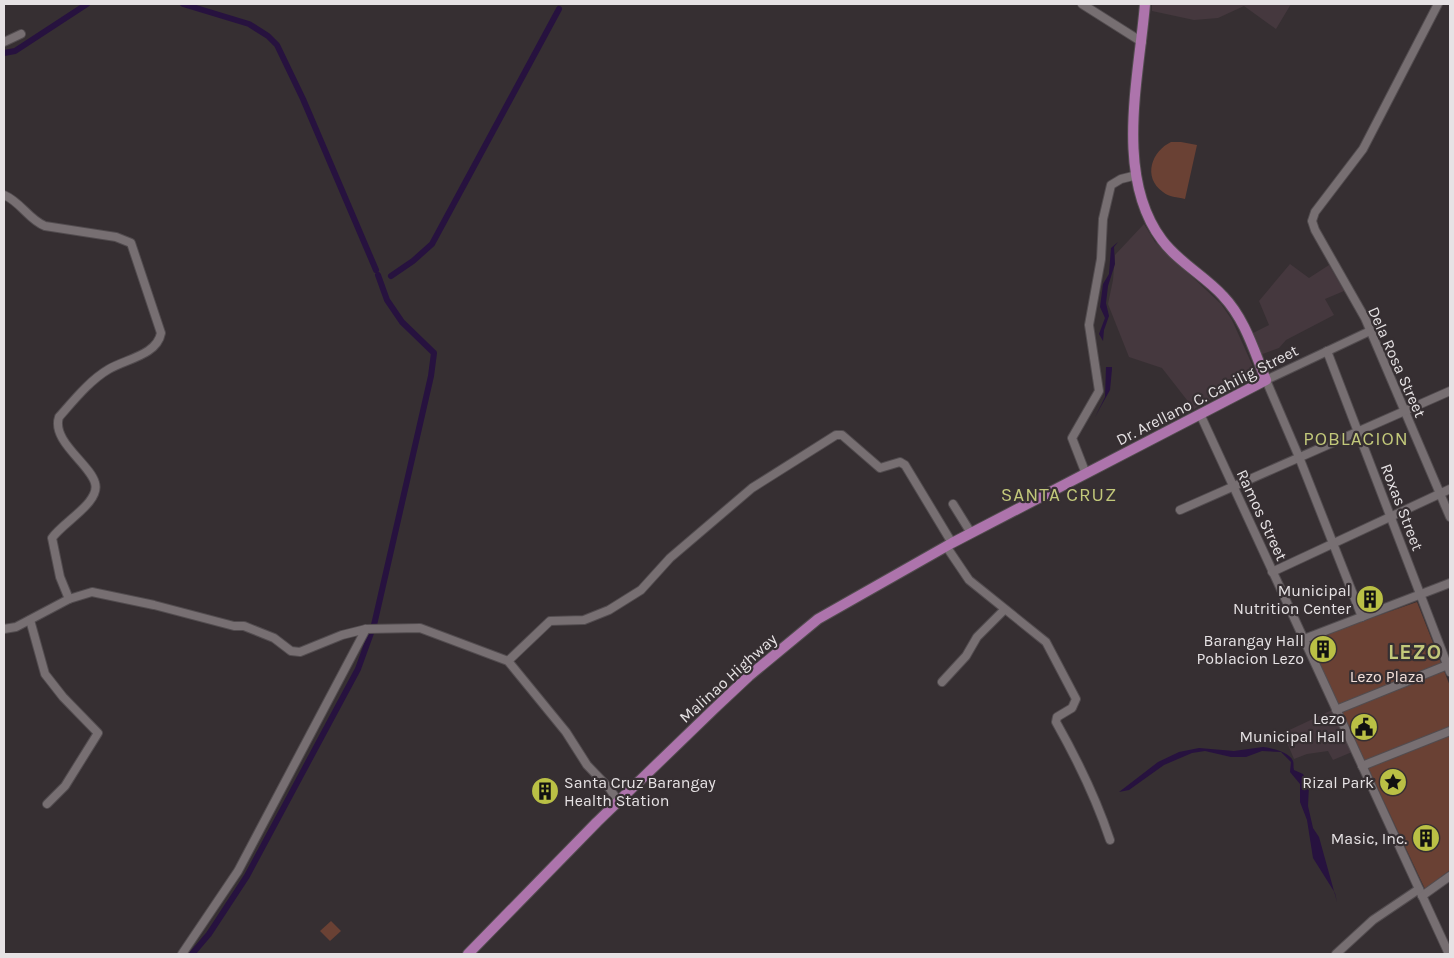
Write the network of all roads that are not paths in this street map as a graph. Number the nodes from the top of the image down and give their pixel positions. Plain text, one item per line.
1 (1082, 4) edge
2 (1146, 4) edge
3 (1438, 4) edge
4 (21, 34) dead end
5 (4, 42) edge
6 (1142, 42) junction
7 (1137, 175) junction
8 (4, 195) edge
9 (1370, 331) junction
10 (1327, 351) junction
11 (1266, 380) junction
12 (1450, 391) edge
13 (1404, 411) junction
14 (1200, 414) junction
15 (1358, 431) junction
16 (1299, 457) junction
17 (1086, 474) junction
18 (1233, 486) junction
19 (1058, 488) joint
20 (1450, 489) edge
21 (1440, 493) junction
22 (953, 504) dead end
23 (1180, 510) dead end
24 (1391, 516) junction
25 (1450, 517) edge
26 (971, 533) junction
27 (1333, 543) junction
28 (949, 545) junction
29 (1272, 572) junction
30 (1450, 583) edge
31 (1420, 595) junction
32 (69, 599) junction
33 (1004, 610) junction
34 (1362, 617) junction
35 (30, 620) junction
36 (4, 629) edge
37 (366, 630) junction
38 (1304, 639) junction
39 (508, 661) junction
40 (1449, 667) edge
41 (942, 682) dead end
42 (1336, 710) junction
43 (1450, 731) edge
44 (1362, 766) junction
45 (619, 803) junction
46 (47, 804) dead end
47 (1110, 840) dead end
48 (1450, 876) edge
49 (1421, 893) junction
50 (182, 954) edge
51 (468, 954) edge
52 (1336, 954) edge
53 (1449, 954) edge

1 - 6 street
2 - 6 main road
3 - 9 street, Dela Rosa Street
4 - 5 street
6 - 7 main road
7 - 11 main road
7 - 17 street
8 - 32 street
9 - 10 street, Dr. Arellano C. Cahilig Street
9 - 13 street, Dela Rosa Street
10 - 11 street, Dr. Arellano C. Cahilig Street
10 - 15 street, Roxas Street
11 - 14 main road, Dr. Arellano C. Cahilig Street
11 - 16 street
12 - 13 street
13 - 15 street
13 - 21 street, Dela Rosa Street
14 - 17 main road, Dr. Arellano C. Cahilig Street
14 - 18 street, Ramos Street
15 - 16 street
15 - 24 street, Roxas Street
16 - 18 street
16 - 27 street
17 - 19 main road, Dr. Arellano C. Cahilig Street
18 - 23 street
18 - 29 street, Ramos Street
19 - 26 main road, Malinao Highway
20 - 21 street
21 - 24 street
21 - 25 street, Dela Rosa Street
22 - 26 street
24 - 27 street
24 - 31 street, Roxas Street
26 - 28 main road, Malinao Highway
27 - 29 street
27 - 34 street
28 - 33 street
28 - 39 street
28 - 45 main road, Malinao Highway
29 - 38 street, Ramos Street
30 - 31 street
31 - 34 street
31 - 40 street, Roxas Street
32 - 35 street
32 - 37 street
33 - 41 street
33 - 47 street
34 - 38 street
35 - 36 street
35 - 46 street
37 - 39 street
37 - 50 street
38 - 42 street, Ramos Street
39 - 45 street
40 - 42 street
42 - 44 street, Ramos Street
43 - 44 street
44 - 49 street, Ramos Street
45 - 51 main road, Malinao Highway
48 - 49 street
49 - 52 street
49 - 53 street, Ramos Street

